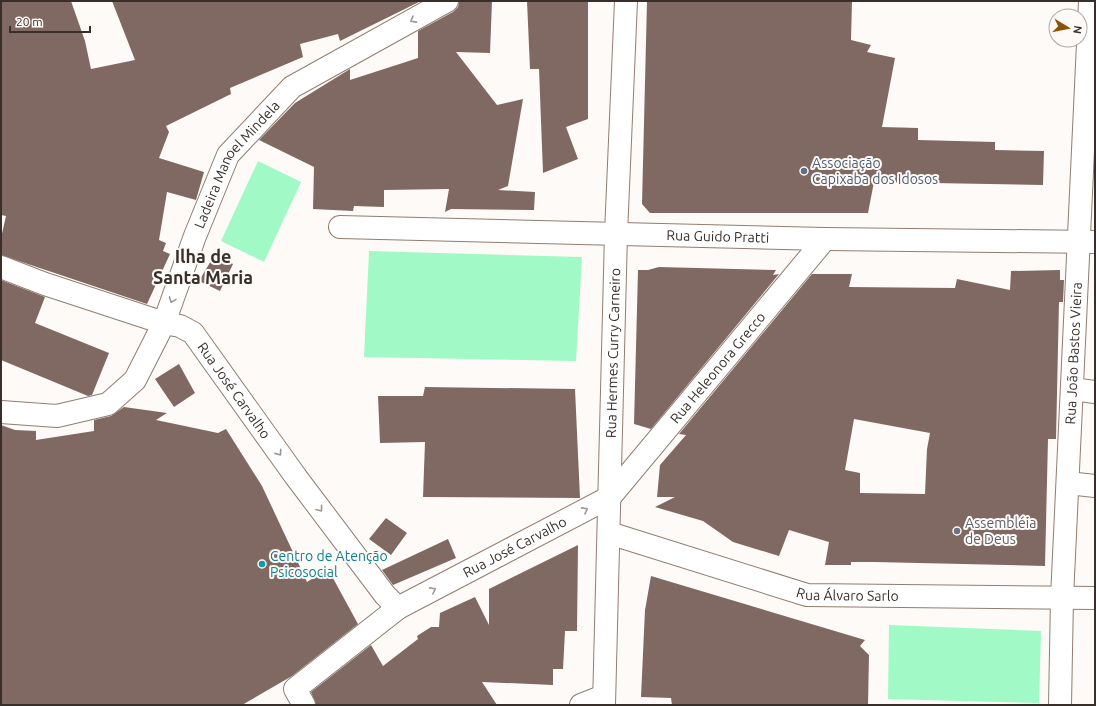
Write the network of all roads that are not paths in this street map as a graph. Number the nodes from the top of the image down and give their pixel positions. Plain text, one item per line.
1 (447, 1) edge
2 (626, 1) edge
3 (1090, 1) edge
4 (340, 227) dead end
5 (616, 234) junction
6 (825, 239) junction
7 (1087, 242) edge
8 (1, 267) edge
9 (164, 323) junction
10 (1072, 389) junction
11 (1095, 392) edge
12 (1, 412) edge
13 (1068, 483) junction
14 (1095, 486) edge
15 (610, 497) junction
16 (609, 533) junction
17 (1062, 598) junction
18 (1095, 598) edge
19 (398, 608) junction
20 (604, 700) edge
21 (304, 705) edge
22 (581, 705) edge
23 (1060, 705) edge

1 -> 9 street, Ladeira Manoel Mindela
2 - 5 street, Rua Hermes Curry Carneiro
3 - 7 street, Rua João Bastos Vieira
4 - 5 street, Rua Guido Pratti
5 - 6 street, Rua Guido Pratti
5 - 15 street, Rua Hermes Curry Carneiro
6 - 7 street, Rua Guido Pratti
6 - 15 street, Rua Heleonora Grecco
7 - 10 street, Rua João Bastos Vieira
8 - 9 street, Rua José Carvalho
9 - 12 street, Ladeira Manoel Mindela
9 -> 19 street, Rua José Carvalho
10 - 11 street
10 - 13 street, Rua João Bastos Vieira
13 - 14 street
13 - 17 street, Rua João Bastos Vieira
15 - 16 street, Rua Hermes Curry Carneiro
19 -> 15 street, Rua José Carvalho
16 - 17 street, Rua Álvaro Sarlo
16 - 20 street, Rua Hermes Curry Carneiro
17 - 18 street, Rua Álvaro Sarlo
17 - 23 street, Rua João Bastos Vieira
19 - 21 street, Rua José Carvalho
20 - 22 street

